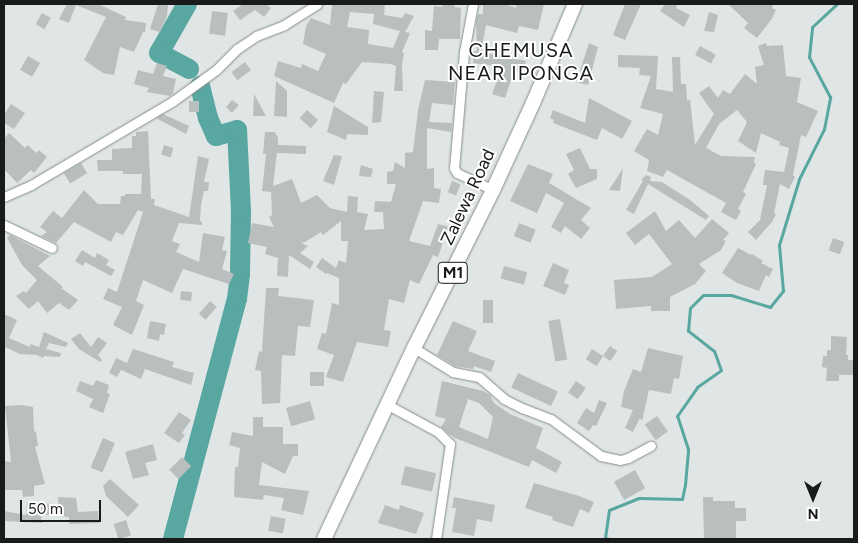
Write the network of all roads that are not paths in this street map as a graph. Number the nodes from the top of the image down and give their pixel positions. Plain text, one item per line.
1 (317, 4) edge
2 (473, 4) edge
3 (574, 4) edge
4 (493, 190) junction
5 (4, 197) edge
6 (4, 225) edge
7 (52, 248) dead end
8 (414, 348) junction
9 (388, 405) junction
10 (651, 446) dead end
11 (324, 539) edge
12 (436, 539) edge

1 - 5 street
2 - 4 street
3 - 4 highway, Zalewa Road / M1
4 - 8 highway, Zalewa Road / M1
6 - 7 street
8 - 9 highway, Zalewa Road / M1
8 - 10 street
9 - 11 highway, Zalewa Road / M1
9 - 12 street

